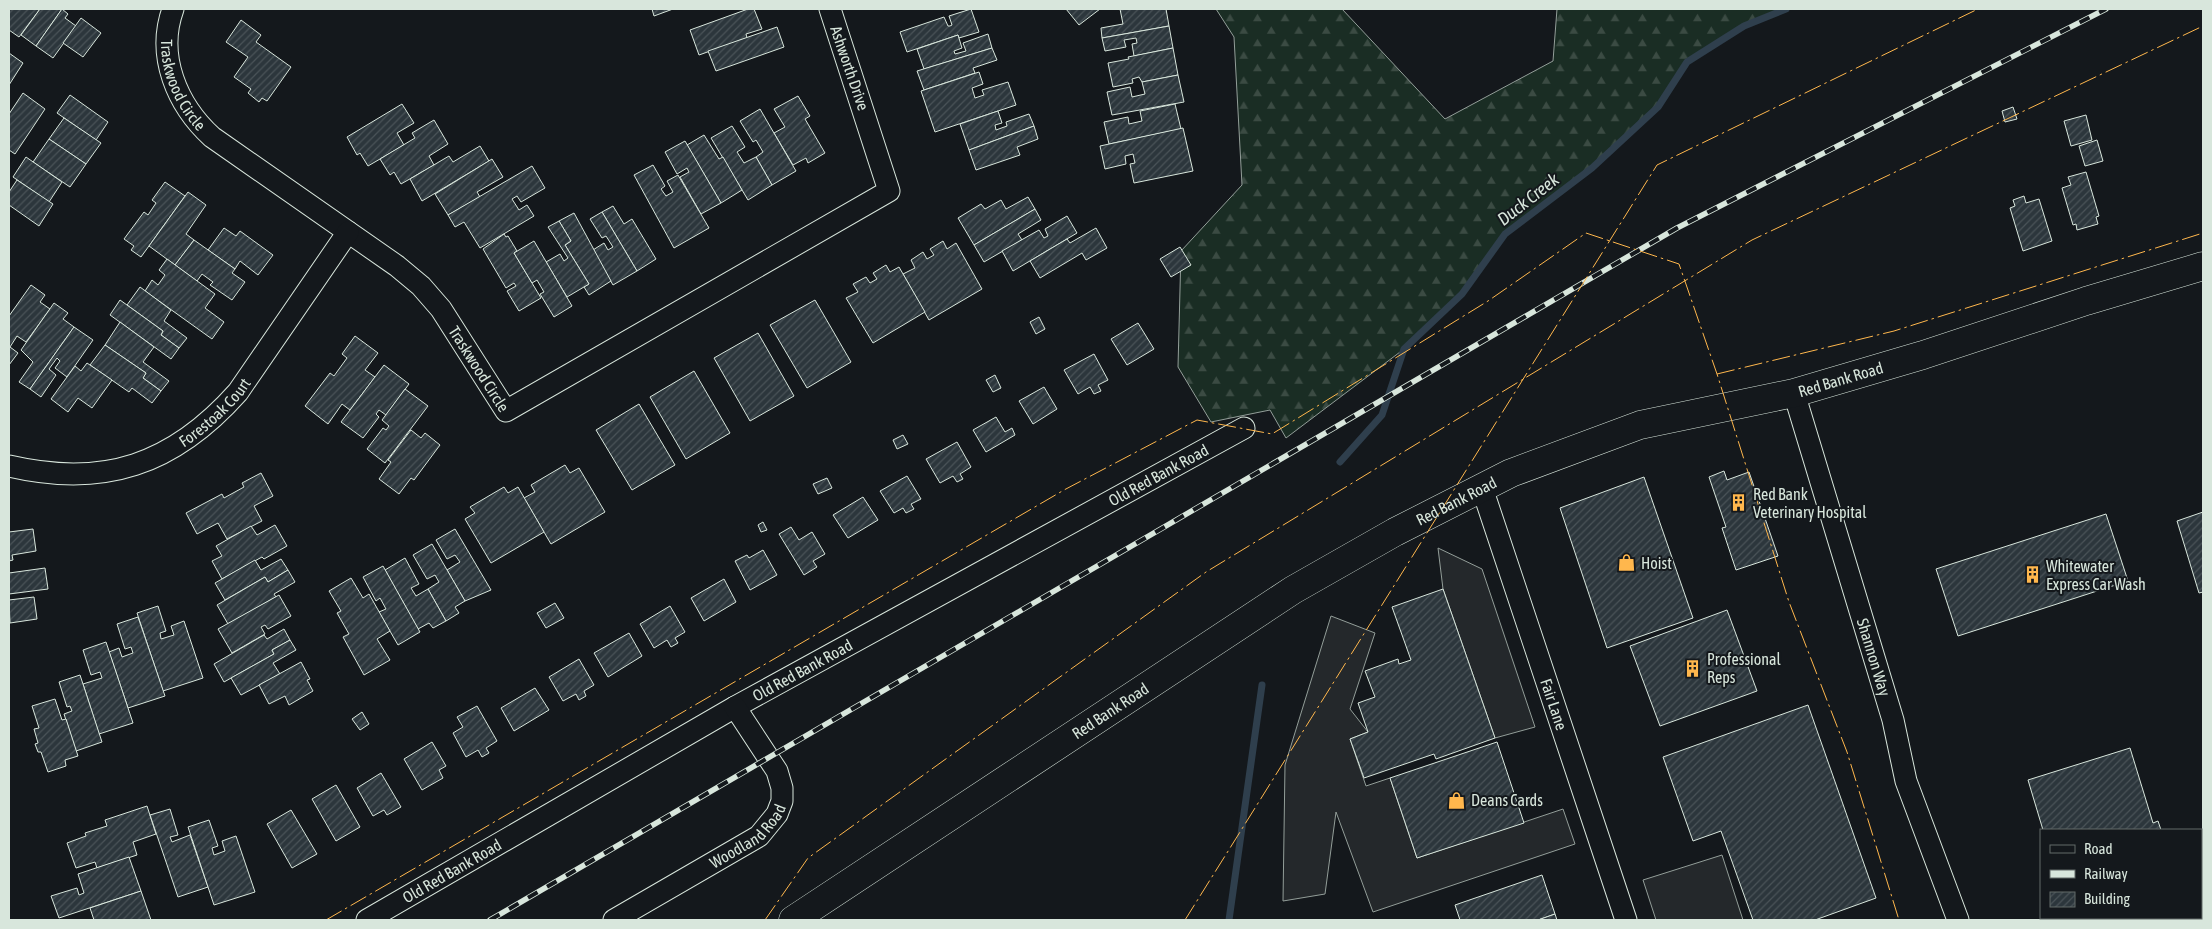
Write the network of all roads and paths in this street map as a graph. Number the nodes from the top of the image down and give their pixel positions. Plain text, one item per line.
1 (173, 9) edge
2 (830, 9) edge
3 (870, 126) joint
4 (348, 232) junction
5 (2203, 266) edge
6 (1794, 393) junction
7 (1244, 428) dead end
8 (9, 466) edge
9 (1482, 488) junction
10 (735, 707) junction
11 (367, 920) edge
12 (614, 920) edge
13 (793, 920) edge
14 (1626, 920) edge
15 (1958, 920) edge

1 - 4 street, Traskwood Circle
2 - 3 street, Ashworth Drive
3 - 4 street, Traskwood Circle
4 - 8 street, Forestoak Court
5 - 6 highway, Red Bank Road
6 - 9 highway, Red Bank Road
6 - 15 street, Shannon Way
7 - 10 street, Old Red Bank Road
9 - 13 highway, Red Bank Road
9 - 14 street, Fair Lane
10 - 11 street, Old Red Bank Road
10 - 12 street, Woodland Road

